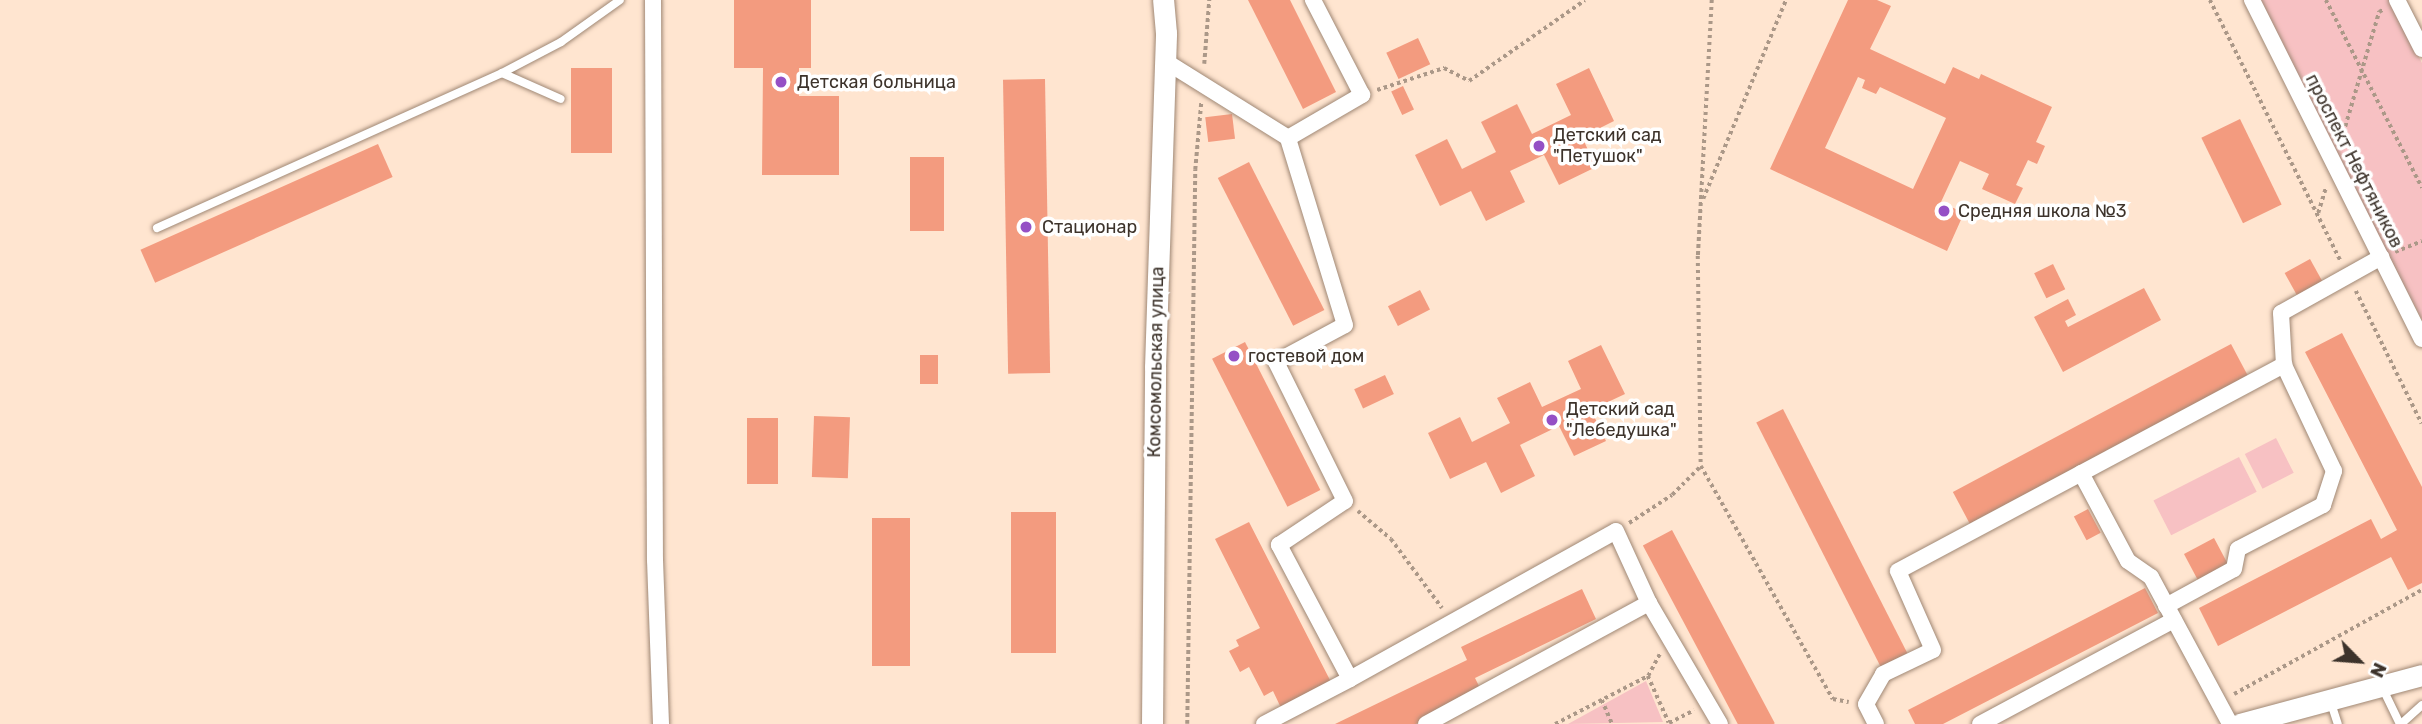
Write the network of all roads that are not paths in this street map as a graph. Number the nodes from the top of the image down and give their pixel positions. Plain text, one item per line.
1 (620, 0) edge
2 (653, 0) edge
3 (1163, 0) edge
4 (1313, 0) edge
5 (2252, 0) edge
6 (2397, 0) edge
7 (2422, 48) edge
8 (1165, 61) junction
9 (502, 73) junction
10 (561, 99) dead end
11 (1288, 138) junction
12 (157, 228) dead end
13 (2381, 257) junction
14 (2422, 339) edge
15 (2284, 365) junction
16 (2081, 473) junction
17 (1649, 603) junction
18 (2170, 613) junction
19 (2421, 676) edge
20 (1350, 680) junction
21 (2382, 687) junction
22 (2329, 699) junction
23 (2422, 705) edge
24 (2268, 720) edge
25 (661, 724) edge
26 (1152, 724) edge
27 (1264, 724) edge
28 (1426, 724) edge
29 (1720, 724) edge
30 (1876, 724) edge
31 (1980, 724) edge
32 (2230, 724) edge
33 (2240, 724) edge
34 (2338, 724) edge
35 (2400, 724) edge

1 - 9 lane
2 - 25 street
3 - 8 street, Комсомольская улица
4 - 11 street
5 - 13 street, проспект Нефтяников
6 - 7 street
8 - 11 street
8 - 26 street, Комсомольская улица
9 - 10 lane
9 - 12 lane
11 - 20 street
13 - 14 street, проспект Нефтяников
13 - 15 street
15 - 16 street
15 - 18 street
16 - 18 street
16 - 30 street
17 - 20 street
17 - 28 street
17 - 29 street
18 - 31 street
18 - 32 street
19 - 21 street
20 - 27 street
21 - 22 street
21 - 35 lane
22 - 24 street
22 - 34 lane
23 - 35 lane
24 - 33 street

